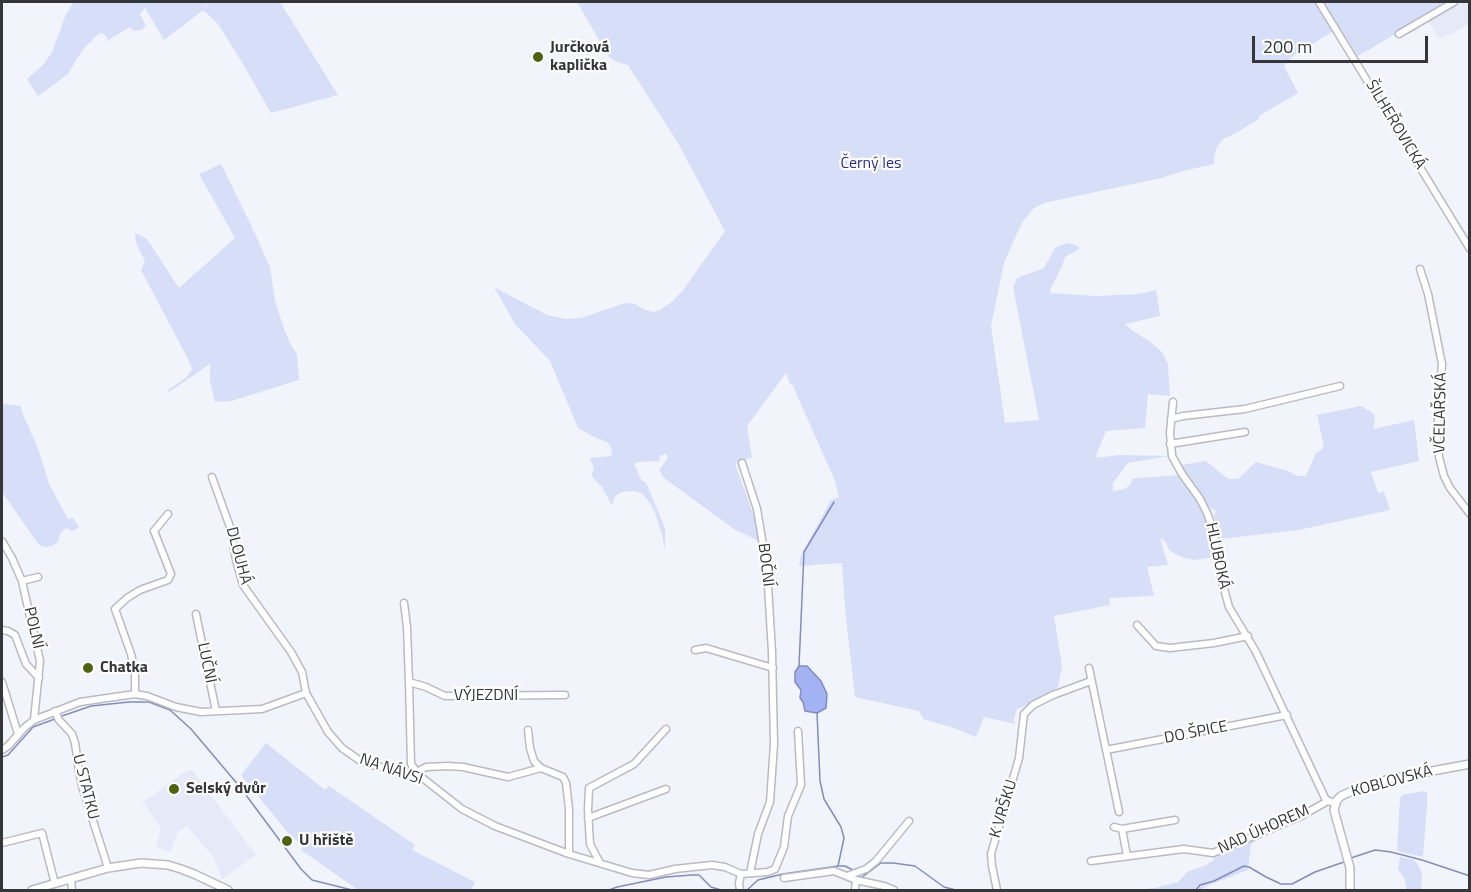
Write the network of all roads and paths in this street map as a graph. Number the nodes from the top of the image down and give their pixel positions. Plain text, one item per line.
1 (1319, 2) edge
2 (1454, 2) edge
3 (1399, 34) dead end
4 (1470, 249) edge
5 (1419, 269) dead end
6 (1340, 386) dead end
7 (1173, 402) dead end
8 (1171, 419) junction
9 (1245, 432) dead end
10 (1170, 444) junction
11 (742, 463) dead end
12 (212, 477) dead end
13 (168, 514) dead end
14 (1470, 514) edge
15 (2, 541) edge
16 (38, 577) dead end
17 (22, 581) junction
18 (404, 603) dead end
19 (196, 614) dead end
20 (1137, 625) dead end
21 (2, 630) edge
22 (1248, 636) junction
23 (707, 639) dead end
24 (706, 648) junction
25 (694, 650) dead end
26 (773, 668) junction
27 (1089, 668) dead end
28 (39, 678) junction
29 (1091, 681) junction
30 (2, 682) edge
31 (410, 682) junction
32 (306, 693) junction
33 (135, 694) junction
34 (565, 695) dead end
35 (55, 711) junction
36 (216, 711) junction
37 (1287, 715) junction
38 (34, 720) junction
39 (666, 729) dead end
40 (528, 730) dead end
41 (798, 731) dead end
42 (18, 734) junction
43 (2, 750) edge
44 (1106, 750) junction
45 (1470, 764) edge
46 (541, 768) junction
47 (419, 774) junction
48 (666, 789) dead end
49 (1332, 802) junction
50 (1119, 812) dead end
51 (588, 818) junction
52 (1175, 820) dead end
53 (909, 821) dead end
54 (1114, 827) dead end
55 (1122, 829) junction
56 (2, 843) edge
57 (569, 854) junction
58 (1127, 856) junction
59 (1090, 861) dead end
60 (600, 863) junction
61 (108, 868) junction
62 (750, 873) junction
63 (852, 873) junction
64 (741, 874) junction
65 (784, 878) dead end
66 (71, 879) junction
67 (856, 880) junction
68 (55, 884) junction
69 (32, 891) edge
70 (72, 891) edge
71 (228, 891) edge
72 (740, 891) edge
73 (855, 891) edge
74 (894, 891) edge
75 (997, 891) edge
76 (1350, 891) edge

1 - 4 street, ŠILHEŘOVICKÁ
2 - 3 street
5 - 14 street, VČELAŘSKÁ
6 - 8 street
7 - 8 street, HLUBOKÁ
8 - 10 street, HLUBOKÁ
9 - 10 street
10 - 22 street, HLUBOKÁ
11 - 26 street, BOČNÍ
12 - 32 street, DLOUHÁ
13 - 33 street
15 - 17 street, POLNÍ
16 - 17 street
17 - 28 street, POLNÍ
18 - 31 street
19 - 36 street, LUČNÍ
20 - 22 street
21 - 28 street
22 - 37 street, HLUBOKÁ
23 - 24 street
24 - 25 street
24 - 26 street
26 - 62 street, BOČNÍ
27 - 29 street
28 - 38 street, POLNÍ
29 - 44 street
29 - 75 street, K VRŠKU
30 - 42 street
31 - 34 street, VÝJEZDNÍ
31 - 47 street
32 - 36 street
32 - 47 street, NA NÁVSI
33 - 35 street
33 - 36 street
35 - 38 street
35 - 61 street, U STATKU
37 - 44 street, DO ŠPICE
37 - 49 street, HLUBOKÁ
38 - 42 street
39 - 51 street
40 - 46 street
41 - 62 street, NA NÁVSI
42 - 43 street
44 - 50 street
45 - 49 street, KOBLOVSKÁ
46 - 47 street
46 - 57 street
47 - 57 street, NA NÁVSI
48 - 51 street
49 - 58 street, NAD ÚHOREM
49 - 76 street, KOBLOVSKÁ
51 - 60 street
52 - 55 street
53 - 63 street
54 - 55 street
55 - 58 street
56 - 68 street
57 - 60 street, NA NÁVSI
58 - 59 street, NAD ÚHOREM
60 - 64 street, NA NÁVSI
61 - 66 street
61 - 71 street
62 - 64 street, NA NÁVSI
63 - 65 street
63 - 67 street
64 - 72 street
66 - 68 street
66 - 70 street
67 - 73 street
67 - 74 street
68 - 69 street

